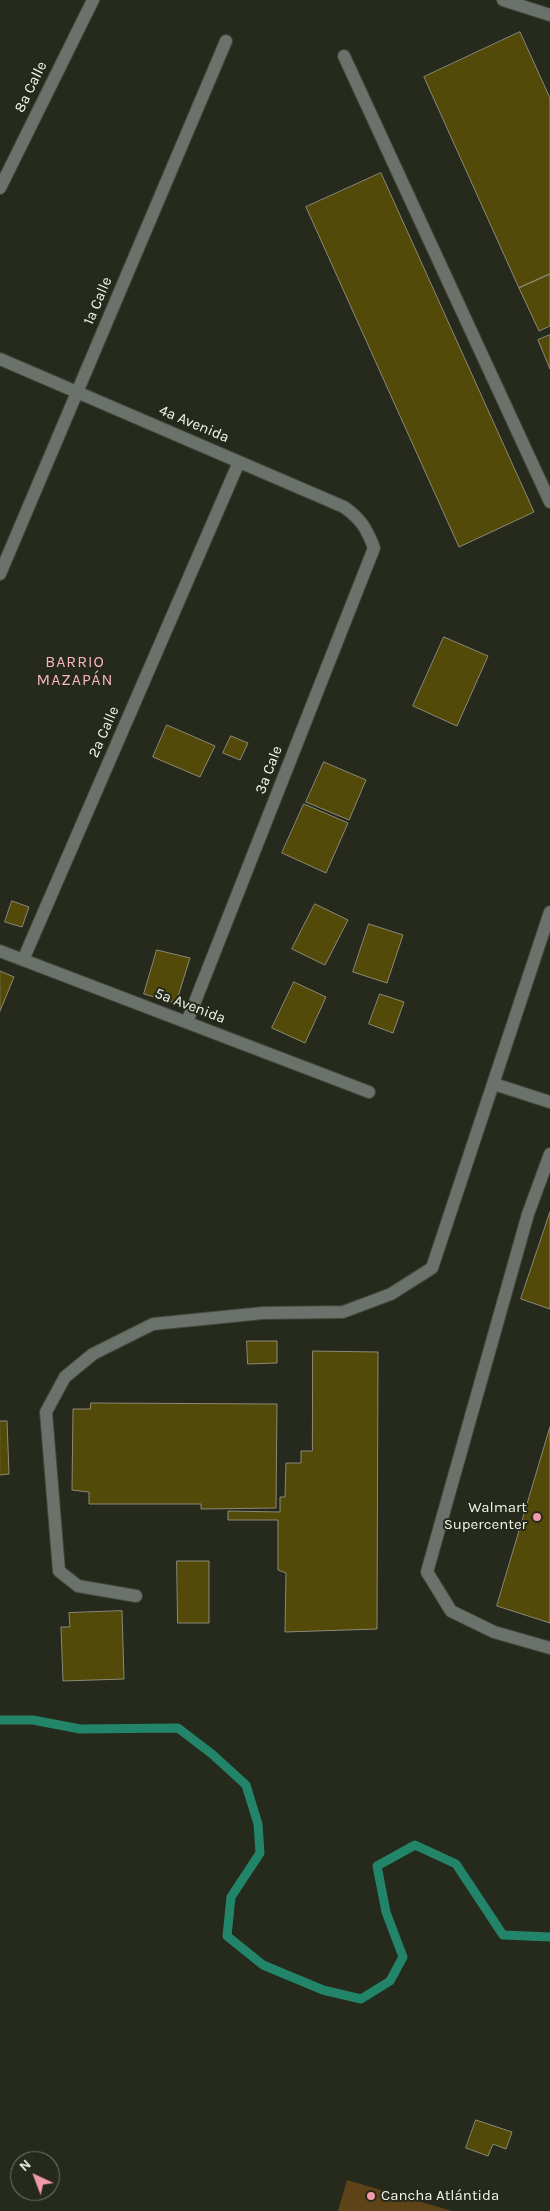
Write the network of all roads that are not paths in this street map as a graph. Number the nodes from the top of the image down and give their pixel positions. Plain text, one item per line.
1 (92, 0) edge
2 (503, 0) edge
3 (550, 15) edge
4 (226, 41) dead end
5 (344, 56) dead end
6 (0, 188) edge
7 (0, 359) edge
8 (77, 392) junction
9 (239, 462) junction
10 (550, 502) edge
11 (368, 530) joint
12 (0, 574) edge
13 (550, 912) edge
14 (0, 951) edge
15 (23, 960) junction
16 (187, 1022) junction
17 (494, 1084) junction
18 (369, 1092) dead end
19 (550, 1102) edge
20 (550, 1154) edge
21 (136, 1596) dead end
22 (550, 1648) edge

1 - 6 street, 8a Calle
2 - 3 street
4 - 8 street, 1a Calle
5 - 10 street
7 - 8 street, 4a Avenida
8 - 9 street, 4a Avenida
8 - 12 street, 1a Calle
9 - 11 street, 4a Avenida
9 - 15 street, 2a Calle
11 - 16 street, 3a Cale
13 - 17 street
14 - 15 street, 5a Avenida
15 - 16 street, 5a Avenida
16 - 18 street, 5a Avenida
17 - 19 street
17 - 21 street
20 - 22 street

